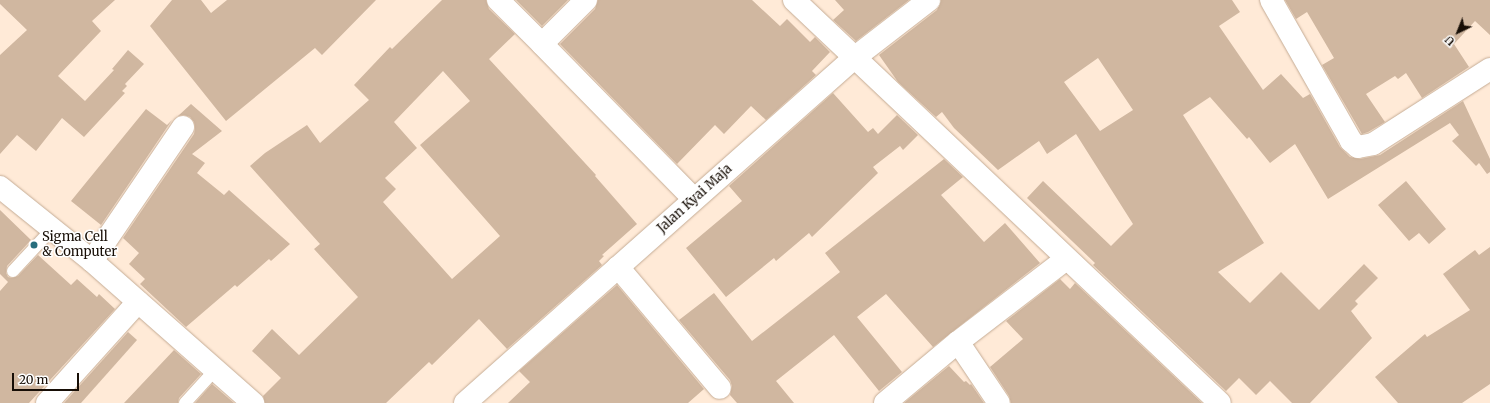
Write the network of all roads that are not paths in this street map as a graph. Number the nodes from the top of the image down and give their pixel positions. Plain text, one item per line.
1 (498, 0) edge
2 (586, 0) edge
3 (794, 0) edge
4 (929, 0) edge
5 (1271, 0) edge
6 (542, 44) junction
7 (854, 58) junction
8 (1490, 70) edge
9 (183, 126) dead end
10 (0, 187) edge
11 (694, 199) junction
12 (52, 229) junction
13 (1066, 259) junction
14 (92, 261) junction
15 (618, 267) junction
16 (14, 271) dead end
17 (138, 302) junction
18 (958, 342) junction
19 (215, 370) junction
20 (720, 388) dead end
21 (47, 403) edge
22 (186, 403) edge
23 (253, 403) edge
24 (465, 403) edge
25 (885, 403) edge
26 (999, 403) edge
27 (1220, 403) edge

1 - 6 street
2 - 6 street
3 - 7 street
4 - 7 street, Jalan Kyai Maja
5 - 8 street
6 - 11 street
7 - 11 street, Jalan Kyai Maja
7 - 13 street
9 - 14 street
10 - 12 street
11 - 15 street, Jalan Kyai Maja
12 - 14 street
12 - 16 lane
13 - 18 street
13 - 27 street
14 - 17 street
15 - 20 street
15 - 24 street, Jalan Kyai Maja
17 - 19 street
17 - 21 street
18 - 25 street
18 - 26 street
19 - 22 lane
19 - 23 street

